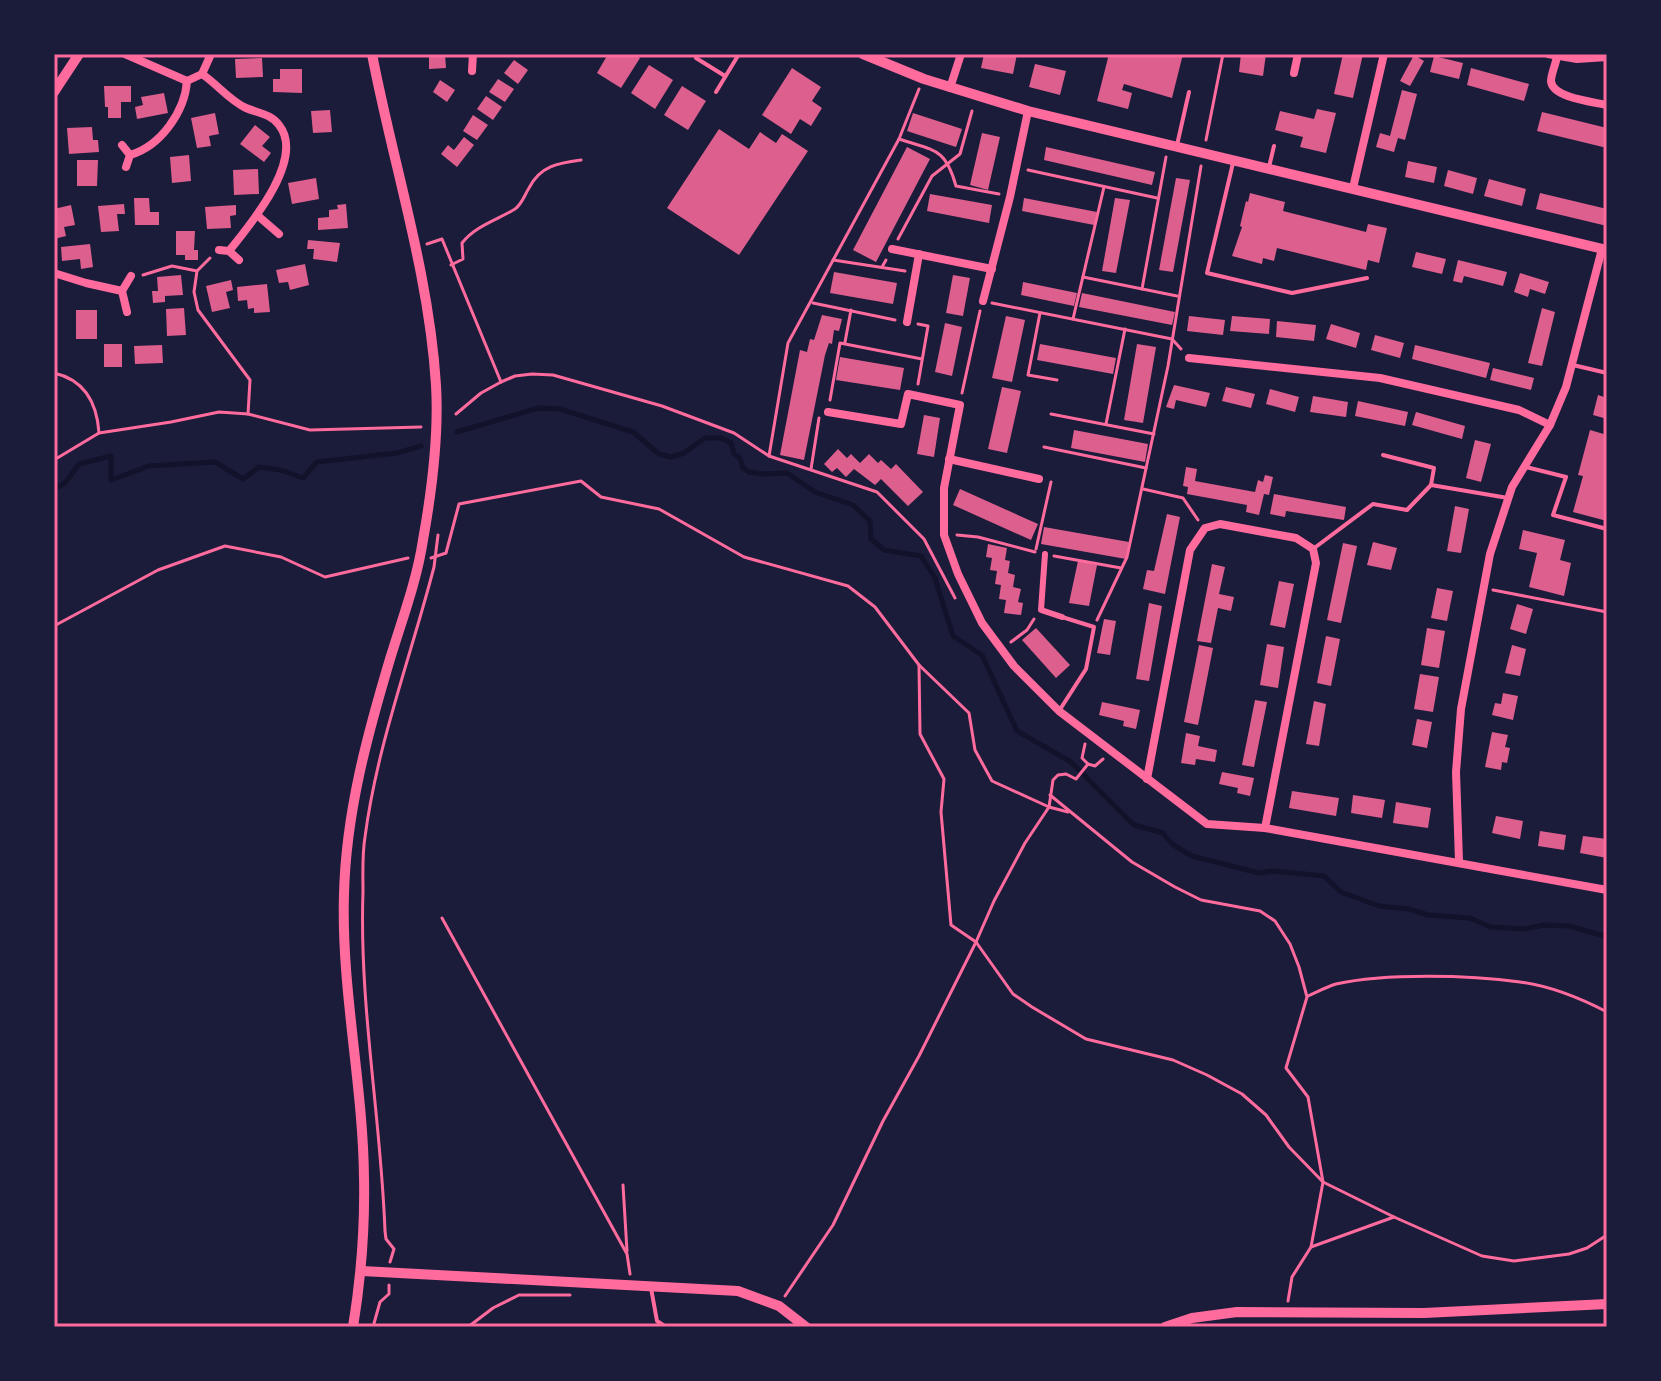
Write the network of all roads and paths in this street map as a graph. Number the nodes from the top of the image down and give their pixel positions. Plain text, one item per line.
1 (79, 54) edge
2 (125, 54) edge
3 (211, 54) edge
4 (372, 54) edge
5 (473, 54) edge
6 (739, 54) edge
7 (863, 54) edge
8 (961, 54) edge
9 (1223, 54) edge
10 (1298, 54) edge
11 (1384, 54) edge
12 (1553, 55) edge
13 (1607, 57) edge
14 (696, 58) dead end
15 (472, 71) dead end
16 (1294, 73) dead end
17 (202, 74) junction
18 (725, 76) junction
19 (924, 79) junction
20 (187, 81) junction
21 (950, 88) junction
22 (54, 92) edge
23 (716, 92) dead end
24 (1189, 92) dead end
25 (1607, 105) edge
26 (972, 111) dead end
27 (1028, 111) junction
28 (899, 139) junction
29 (1206, 140) dead end
30 (122, 145) dead end
31 (1172, 146) junction
32 (1274, 146) dead end
33 (130, 155) junction
34 (581, 160) dead end
35 (1234, 161) junction
36 (949, 163) junction
37 (1201, 166) dead end
38 (126, 167) dead end
39 (1016, 167) junction
40 (1269, 168) junction
41 (1104, 186) junction
42 (1353, 188) junction
43 (1010, 197) junction
44 (1157, 198) junction
45 (257, 215) junction
46 (279, 234) dead end
47 (427, 244) dead end
48 (892, 249) junction
49 (219, 250) joint
50 (1604, 250) edge
51 (229, 251) junction
52 (919, 254) junction
53 (239, 260) dead end
54 (833, 260) junction
55 (451, 265) junction
56 (882, 267) junction
57 (992, 269) junction
58 (197, 271) junction
59 (916, 272) junction
60 (54, 273) edge
61 (131, 276) joint
62 (1083, 277) junction
63 (1367, 278) dead end
64 (1142, 289) junction
65 (122, 291) junction
66 (1179, 296) junction
67 (983, 301) junction
68 (811, 303) junction
69 (851, 310) junction
70 (127, 312) dead end
71 (1040, 313) junction
72 (1073, 319) junction
73 (907, 322) junction
74 (1125, 329) junction
75 (1172, 339) junction
76 (844, 343) junction
77 (1189, 358) dead end
78 (922, 359) junction
79 (1571, 365) junction
80 (54, 373) edge
81 (1607, 373) edge
82 (1057, 380) dead end
83 (501, 382) junction
84 (832, 392) dead end
85 (916, 396) junction
86 (960, 405) junction
87 (248, 414) junction
88 (456, 414) dead end
89 (824, 414) joint
90 (1051, 414) dead end
91 (1106, 425) junction
92 (1550, 425) junction
93 (421, 427) dead end
94 (99, 433) junction
95 (1154, 434) junction
96 (1044, 447) dead end
97 (1383, 455) dead end
98 (769, 456) junction
99 (949, 459) junction
100 (54, 460) edge
101 (1524, 466) junction
102 (1146, 468) junction
103 (811, 469) junction
104 (1039, 479) dead end
105 (1051, 482) dead end
106 (1431, 485) junction
107 (1143, 489) junction
108 (1508, 498) junction
109 (1205, 528) junction
110 (1607, 529) edge
111 (935, 536) dead end
112 (1313, 549) junction
113 (1035, 552) dead end
114 (1045, 554) dead end
115 (420, 559) junction
116 (1483, 588) junction
117 (1041, 610) junction
118 (1607, 612) edge
119 (1062, 617) joint
120 (54, 626) edge
121 (1094, 627) junction
122 (1006, 646) dead end
123 (919, 665) junction
124 (1059, 711) junction
125 (1083, 747) dead end
126 (1111, 751) junction
127 (1088, 764) junction
128 (1147, 779) junction
129 (1050, 795) junction
130 (1049, 807) junction
131 (1071, 812) junction
132 (1265, 828) junction
133 (1459, 861) junction
134 (1607, 890) edge
135 (442, 918) dead end
136 (976, 942) junction
137 (1307, 997) junction
138 (1607, 1012) edge
139 (1323, 1182) junction
140 (623, 1185) dead end
141 (1394, 1217) junction
142 (1607, 1235) edge
143 (1311, 1247) junction
144 (627, 1254) junction
145 (362, 1271) junction
146 (629, 1286) junction
147 (651, 1288) junction
148 (389, 1294) dead end
149 (519, 1295) dead end
150 (1607, 1304) edge
151 (779, 1306) junction
152 (1287, 1306) dead end
153 (353, 1327) edge
154 (373, 1327) edge
155 (468, 1327) edge
156 (666, 1327) edge
157 (806, 1327) edge
158 (1165, 1327) edge

1 - 22 street
2 - 20 street
3 - 17 street
4 - 115 street
5 - 15 street
6 - 18 lane
7 - 19 street
8 - 21 street
9 - 29 path
10 - 16 street
11 - 42 street
12 - 13 street
12 - 25 street
14 - 18 lane
17 - 20 street
17 - 45 street
18 - 23 lane
19 - 21 street
19 - 28 path
20 - 33 street
21 - 27 street
24 - 31 lane
26 - 36 path
27 - 31 street
27 - 39 street
28 - 36 path
28 - 54 path
30 - 33 street
31 - 35 street
31 - 44 path
32 - 40 lane
33 - 38 street
34 - 55 path
35 - 40 street
35 - 63 lane
36 - 43 path
36 - 48 path
37 - 66 path
39 - 41 path
39 - 43 street
40 - 42 street
41 - 44 path
41 - 62 path
42 - 50 street
43 - 57 street
44 - 64 path
45 - 46 street
45 - 51 street
47 - 55 path
48 - 52 street
48 - 56 path
49 - 51 street
49 - 58 path
50 - 79 street
51 - 53 street
52 - 57 street
52 - 59 street
54 - 56 path
54 - 68 path
55 - 83 path
56 - 59 path
57 - 67 street
58 - 61 path
58 - 87 path
59 - 73 street
60 - 65 street
61 - 65 street
62 - 64 path
62 - 72 path
64 - 66 path
65 - 70 street
66 - 75 path
67 - 71 path
67 - 86 path
68 - 69 path
68 - 98 path
69 - 73 path
69 - 76 path
71 - 72 path
71 - 82 path
72 - 74 path
73 - 78 path
74 - 75 path
74 - 91 path
75 - 95 path
76 - 78 path
76 - 84 path
77 - 92 street
78 - 85 path
79 - 81 lane
79 - 92 street
80 - 94 path
83 - 88 path
83 - 98 path
85 - 86 street
85 - 89 street
86 - 99 street
87 - 93 path
87 - 94 path
89 - 103 path
90 - 91 path
91 - 95 path
92 - 101 street
94 - 100 path
95 - 102 path
96 - 102 path
97 - 106 lane
98 - 103 path
99 - 104 street
99 - 124 street
101 - 108 street
101 - 110 lane
102 - 107 path
103 - 111 path
105 - 113 path
106 - 108 lane
106 - 112 lane
107 - 109 path
107 - 121 path
108 - 116 street
109 - 112 street
109 - 128 street
112 - 132 street
114 - 117 street
115 - 120 path
115 - 123 path
115 - 145 street
116 - 118 path
116 - 133 street
117 - 119 street
117 - 122 path
119 - 121 lane
121 - 124 lane
123 - 130 path
123 - 136 path
124 - 126 street
125 - 127 path
126 - 127 path
126 - 128 street
127 - 129 path
128 - 132 street
129 - 130 path
129 - 131 path
130 - 131 path
130 - 136 path
131 - 137 path
132 - 133 street
133 - 134 street
135 - 144 path
136 - 139 path
136 - 151 path
137 - 138 path
137 - 139 path
139 - 141 path
139 - 143 path
140 - 144 path
141 - 142 path
141 - 143 path
143 - 152 path
144 - 146 path
145 - 146 street
145 - 153 street
146 - 147 street
147 - 151 street
147 - 156 lane
148 - 154 path
149 - 155 path
150 - 158 street
151 - 157 street

